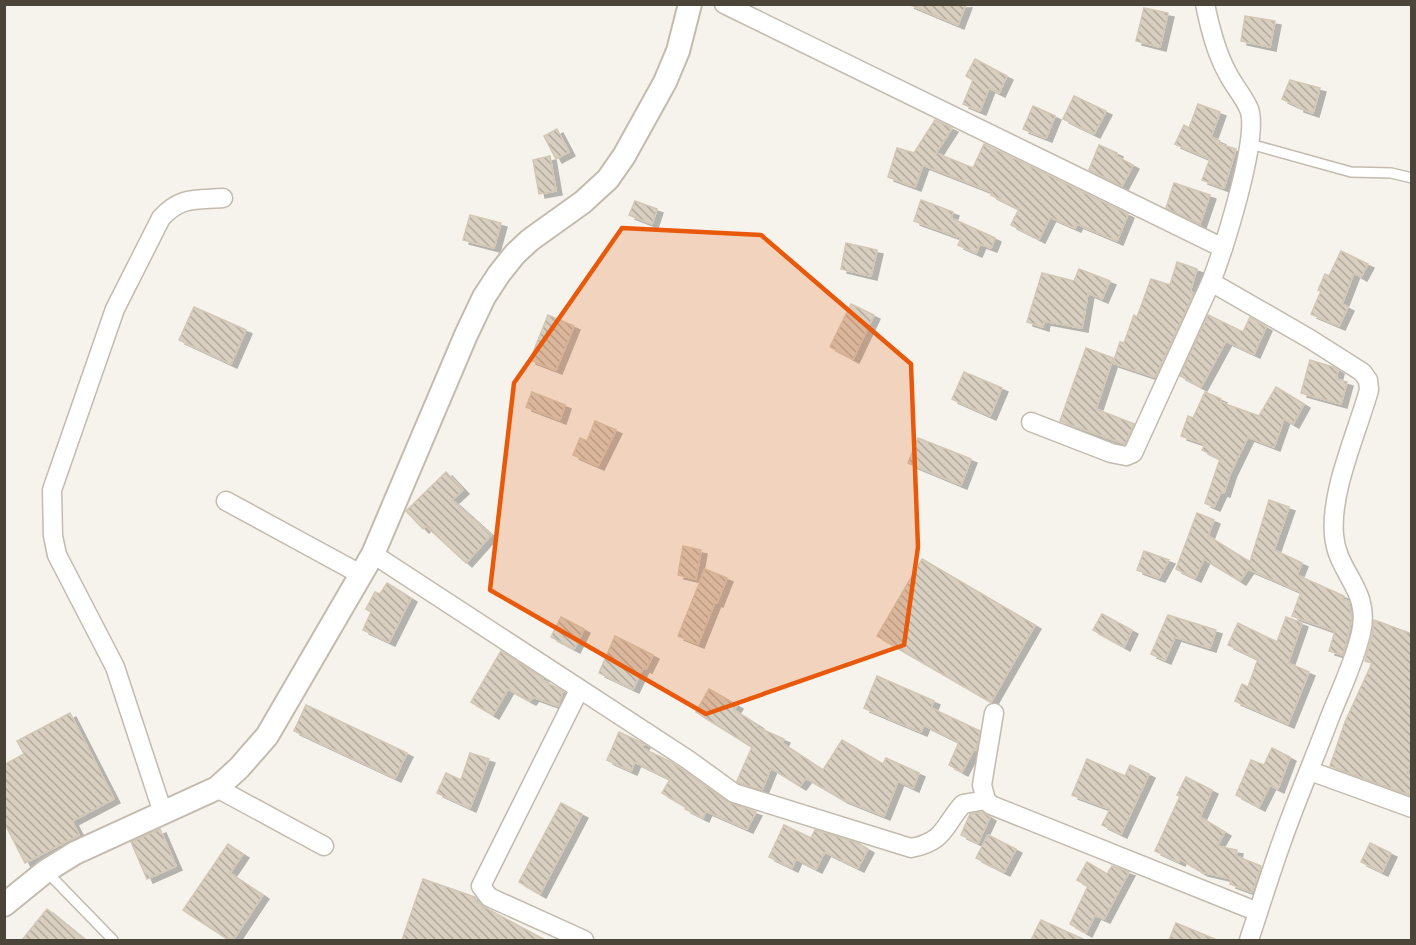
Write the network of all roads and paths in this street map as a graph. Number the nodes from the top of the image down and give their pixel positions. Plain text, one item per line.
1 (690, 4) edge
2 (724, 4) edge
3 (1205, 4) edge
4 (1250, 144) junction
5 (1412, 178) edge
6 (223, 198) dead end
7 (1223, 248) junction
8 (1211, 282) junction
9 (1031, 422) dead end
10 (226, 501) dead end
11 (373, 554) junction
12 (362, 575) junction
13 (579, 690) junction
14 (994, 713) dead end
15 (1310, 771) junction
16 (217, 788) junction
17 (986, 800) junction
18 (1412, 808) edge
19 (163, 813) junction
20 (324, 846) dead end
21 (46, 871) junction
22 (4, 905) edge
23 (1258, 912) junction
24 (113, 940) edge
25 (584, 940) edge
26 (1249, 940) edge

1 - 11 street
2 - 7 street
3 - 4 street
4 - 5 lane
4 - 7 street
6 - 19 street
7 - 8 street
8 - 9 street
8 - 15 street
10 - 12 street
11 - 12 street
11 - 13 street
12 - 16 street
13 - 17 street
13 - 25 street
14 - 17 street
15 - 18 street
15 - 23 street
16 - 19 street
16 - 20 street
17 - 23 street
19 - 21 street
21 - 22 street
21 - 24 lane
23 - 26 street

